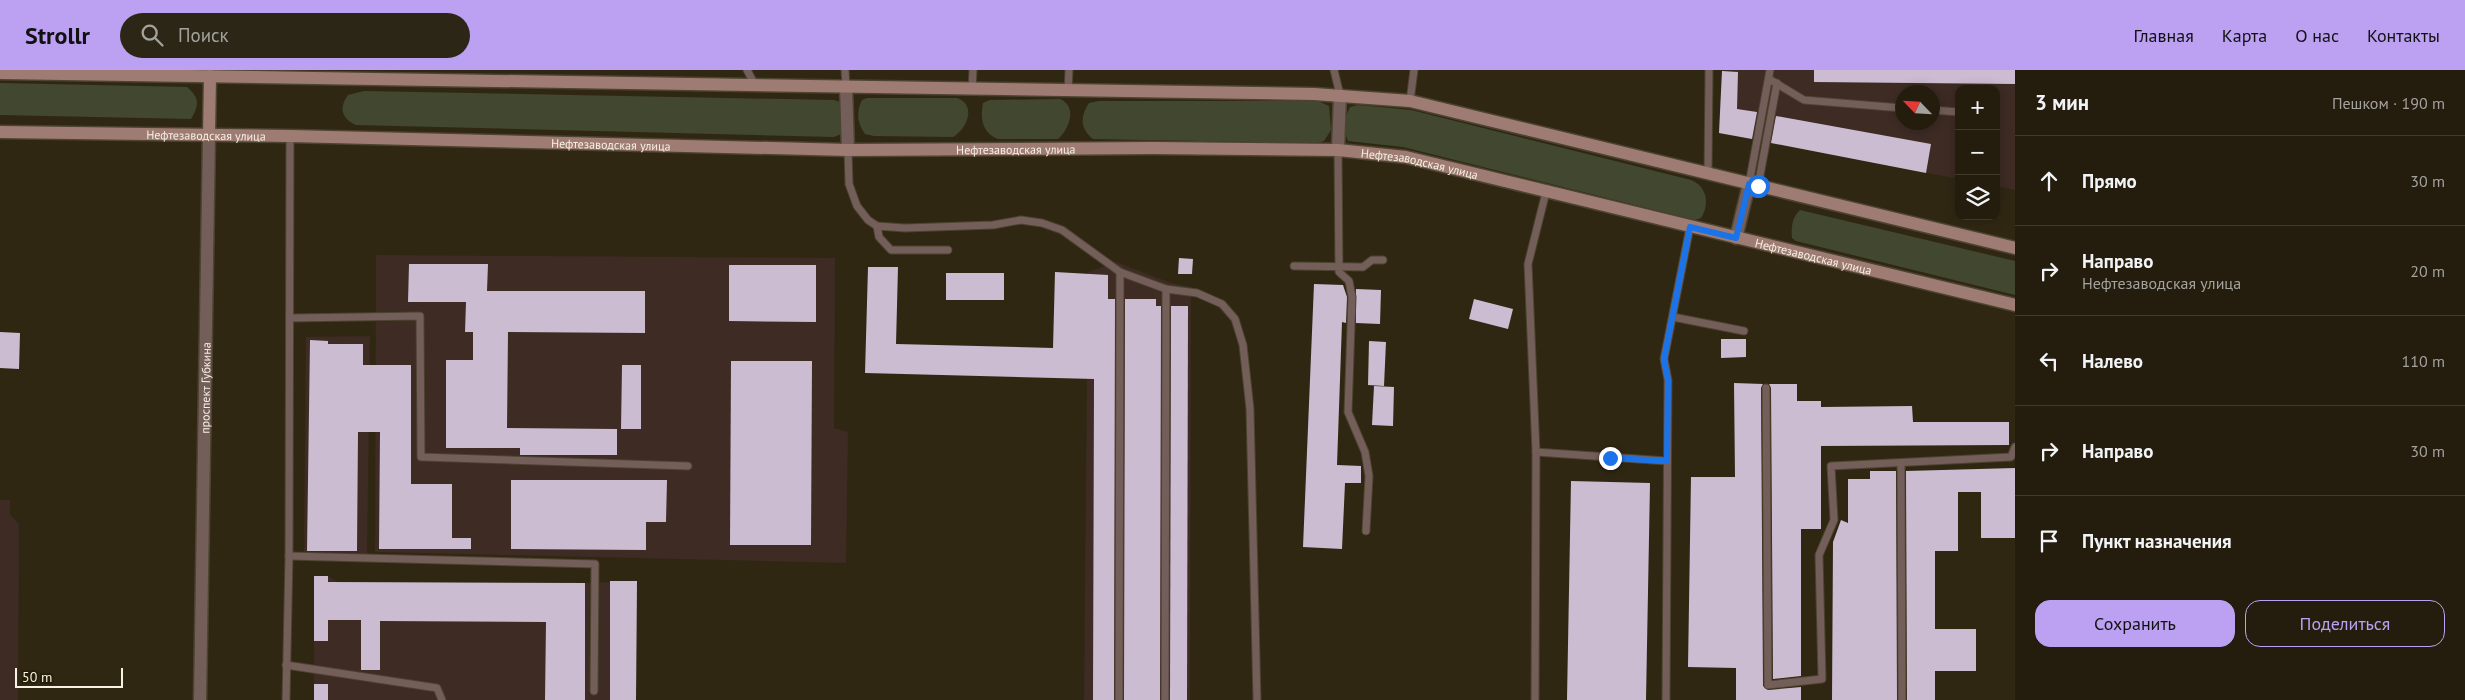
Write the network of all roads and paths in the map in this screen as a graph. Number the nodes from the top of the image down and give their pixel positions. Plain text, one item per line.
1 (747, 70) edge
2 (845, 70) edge
3 (973, 70) edge
4 (1069, 70) edge
5 (1334, 70) edge
6 (1414, 70) edge
7 (1709, 70) edge
8 (1770, 70) edge
9 (68, 72) edge
10 (0, 73) edge
11 (186, 73) edge
12 (332, 74) edge
13 (210, 76) junction
14 (1769, 80) junction
15 (1777, 83) junction
16 (755, 85) junction
17 (846, 87) junction
18 (972, 89) junction
19 (1068, 90) junction
20 (1340, 95) junction
21 (1410, 100) junction
22 (1895, 107) edge
23 (1940, 111) edge
24 (1955, 112) edge
25 (0, 132) edge
26 (209, 135) junction
27 (290, 136) junction
28 (848, 150) junction
29 (1338, 150) junction
30 (1708, 174) junction
31 (1753, 185) junction
32 (1546, 192) junction
33 (877, 226) junction
34 (1690, 227) junction
35 (1736, 238) junction
36 (2015, 248) edge
37 (948, 250) dead end
38 (1383, 260) dead end
39 (1294, 266) dead end
40 (1340, 266) junction
41 (1120, 272) junction
42 (1166, 289) junction
43 (2015, 305) edge
44 (1673, 317) junction
45 (290, 318) junction
46 (1744, 330) dead end
47 (1766, 388) dead end
48 (2015, 447) edge
49 (1536, 452) junction
50 (1667, 461) junction
51 (1901, 463) junction
52 (688, 466) dead end
53 (1366, 531) dead end
54 (289, 556) junction
55 (286, 665) junction
56 (594, 691) dead end
57 (200, 700) edge
58 (286, 700) edge
59 (442, 700) edge
60 (1119, 700) edge
61 (1165, 700) edge
62 (1257, 700) edge
63 (1535, 700) edge
64 (1666, 700) edge
65 (1902, 700) edge

1 - 16 lane
2 - 17 lane
3 - 18 lane
4 - 19 lane
5 - 20 lane
6 - 21 lane
7 - 30 lane
8 - 14 lane
9 - 10 main road
9 - 11 main road
11 - 13 main road
12 - 13 main road
12 - 16 main road
13 - 26 main road, проспект Губкина
14 - 15 lane
14 - 31 lane
15 - 22 lane
15 - 31 lane
16 - 17 main road
17 - 18 main road
17 - 28 street
18 - 19 main road
19 - 20 main road
20 - 21 main road
20 - 29 street
21 - 30 main road
23 - 24 lane
25 - 26 main road, Нефтезаводская улица
26 - 27 main road, Нефтезаводская улица
26 - 57 street, проспект Губкина
27 - 28 main road, Нефтезаводская улица
27 - 45 lane
28 - 29 main road, Нефтезаводская улица
28 - 33 lane
29 - 32 main road, Нефтезаводская улица
29 - 40 lane
30 - 31 main road
31 - 35 street
31 - 36 main road
32 - 34 main road, Нефтезаводская улица
32 - 49 lane
33 - 37 lane
33 - 41 lane
34 - 35 main road, Нефтезаводская улица
34 - 44 lane
35 - 43 main road, Нефтезаводская улица
38 - 40 lane
39 - 40 lane
40 - 53 lane
41 - 42 lane
41 - 60 lane
42 - 61 lane
42 - 62 lane
44 - 46 lane
44 - 50 lane
45 - 52 lane
45 - 54 lane
47 - 51 lane
48 - 51 lane
49 - 50 lane
49 - 63 lane
50 - 64 lane
51 - 65 lane
54 - 55 lane
54 - 56 lane
55 - 58 lane
55 - 59 lane

